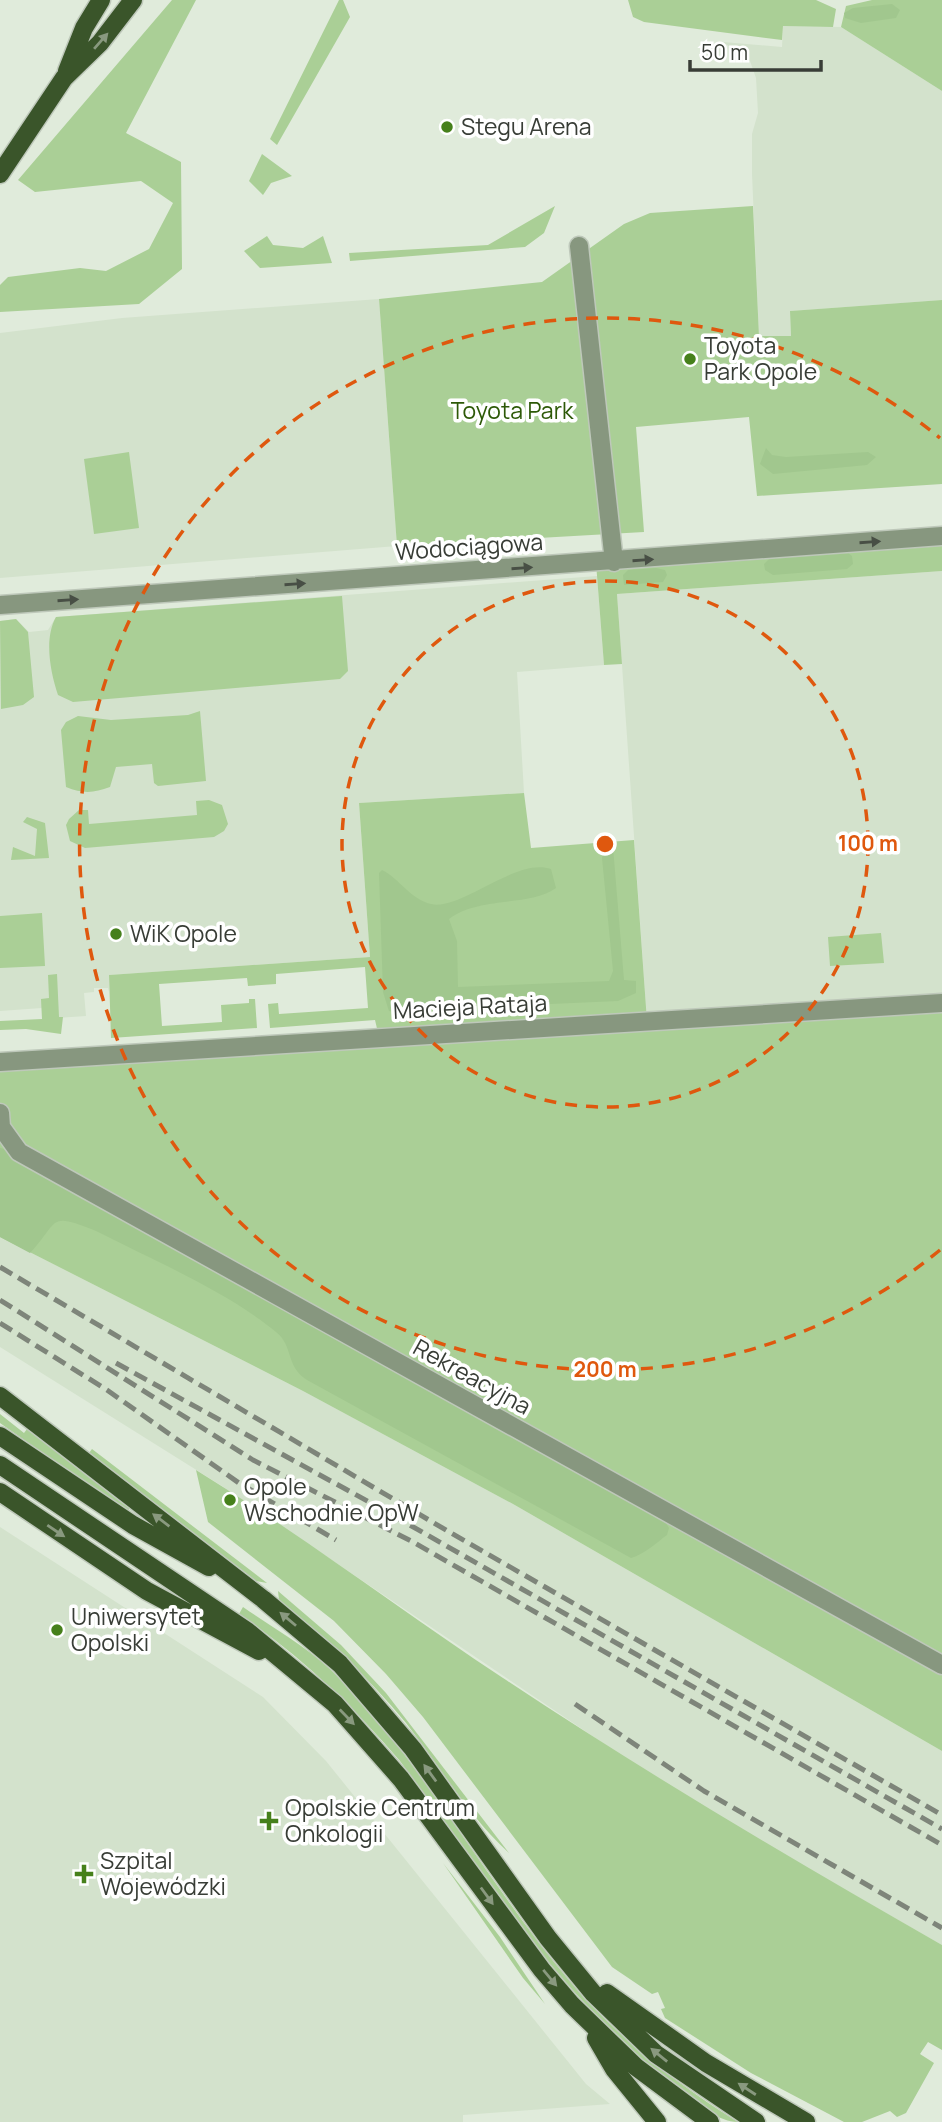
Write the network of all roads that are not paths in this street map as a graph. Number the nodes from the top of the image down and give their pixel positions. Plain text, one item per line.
1 (101, 0) edge
2 (133, 0) edge
3 (64, 78) junction
4 (0, 174) edge
5 (579, 246) dead end
6 (942, 536) edge
7 (614, 562) junction
8 (0, 605) edge
9 (942, 1003) edge
10 (0, 1062) edge
11 (0, 1113) edge
12 (0, 1396) edge
13 (0, 1436) edge
14 (0, 1465) edge
15 (0, 1492) edge
16 (235, 1576) junction
17 (942, 1665) edge
18 (297, 1671) junction
19 (578, 1976) junction
20 (590, 2025) junction
21 (657, 2122) edge
22 (710, 2122) edge
23 (755, 2122) edge
24 (806, 2122) edge

1 - 3 main road
3 -> 2 main road
3 - 4 main road
5 - 7 street
7 -> 6 street, Wodociągowa
8 -> 7 street, Wodociągowa
9 - 10 street, Macieja Rataja
11 - 17 street, Rekreacyjna
16 -> 12 main road
13 - 16 main road
14 - 18 main road
15 -> 18 main road
19 -> 16 main road
18 -> 20 main road
23 -> 19 main road
24 -> 19 main road
20 - 21 main road
20 - 22 main road

